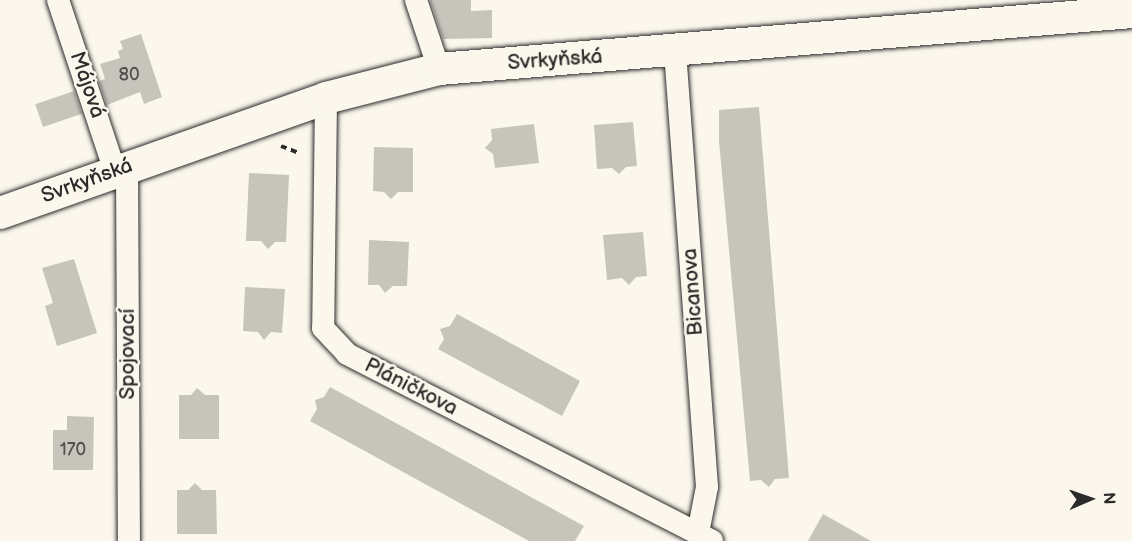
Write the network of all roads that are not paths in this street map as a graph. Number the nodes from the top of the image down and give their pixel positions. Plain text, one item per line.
1 (58, 0) edge
2 (416, 0) edge
3 (1113, 9) edge
4 (675, 51) junction
5 (439, 69) junction
6 (326, 98) junction
7 (121, 169) junction
8 (0, 213) edge
9 (705, 537) edge
10 (129, 541) edge

1 - 7 street, Májová
2 - 5 street
3 - 4 street, Svrkyňská
4 - 5 street, Svrkyňská
4 - 9 street, Bicanova
5 - 6 street, Svrkyňská
6 - 7 street, Svrkyňská
6 - 9 street, Pláničkova
7 - 8 street, Svrkyňská
7 - 10 street, Spojovací

